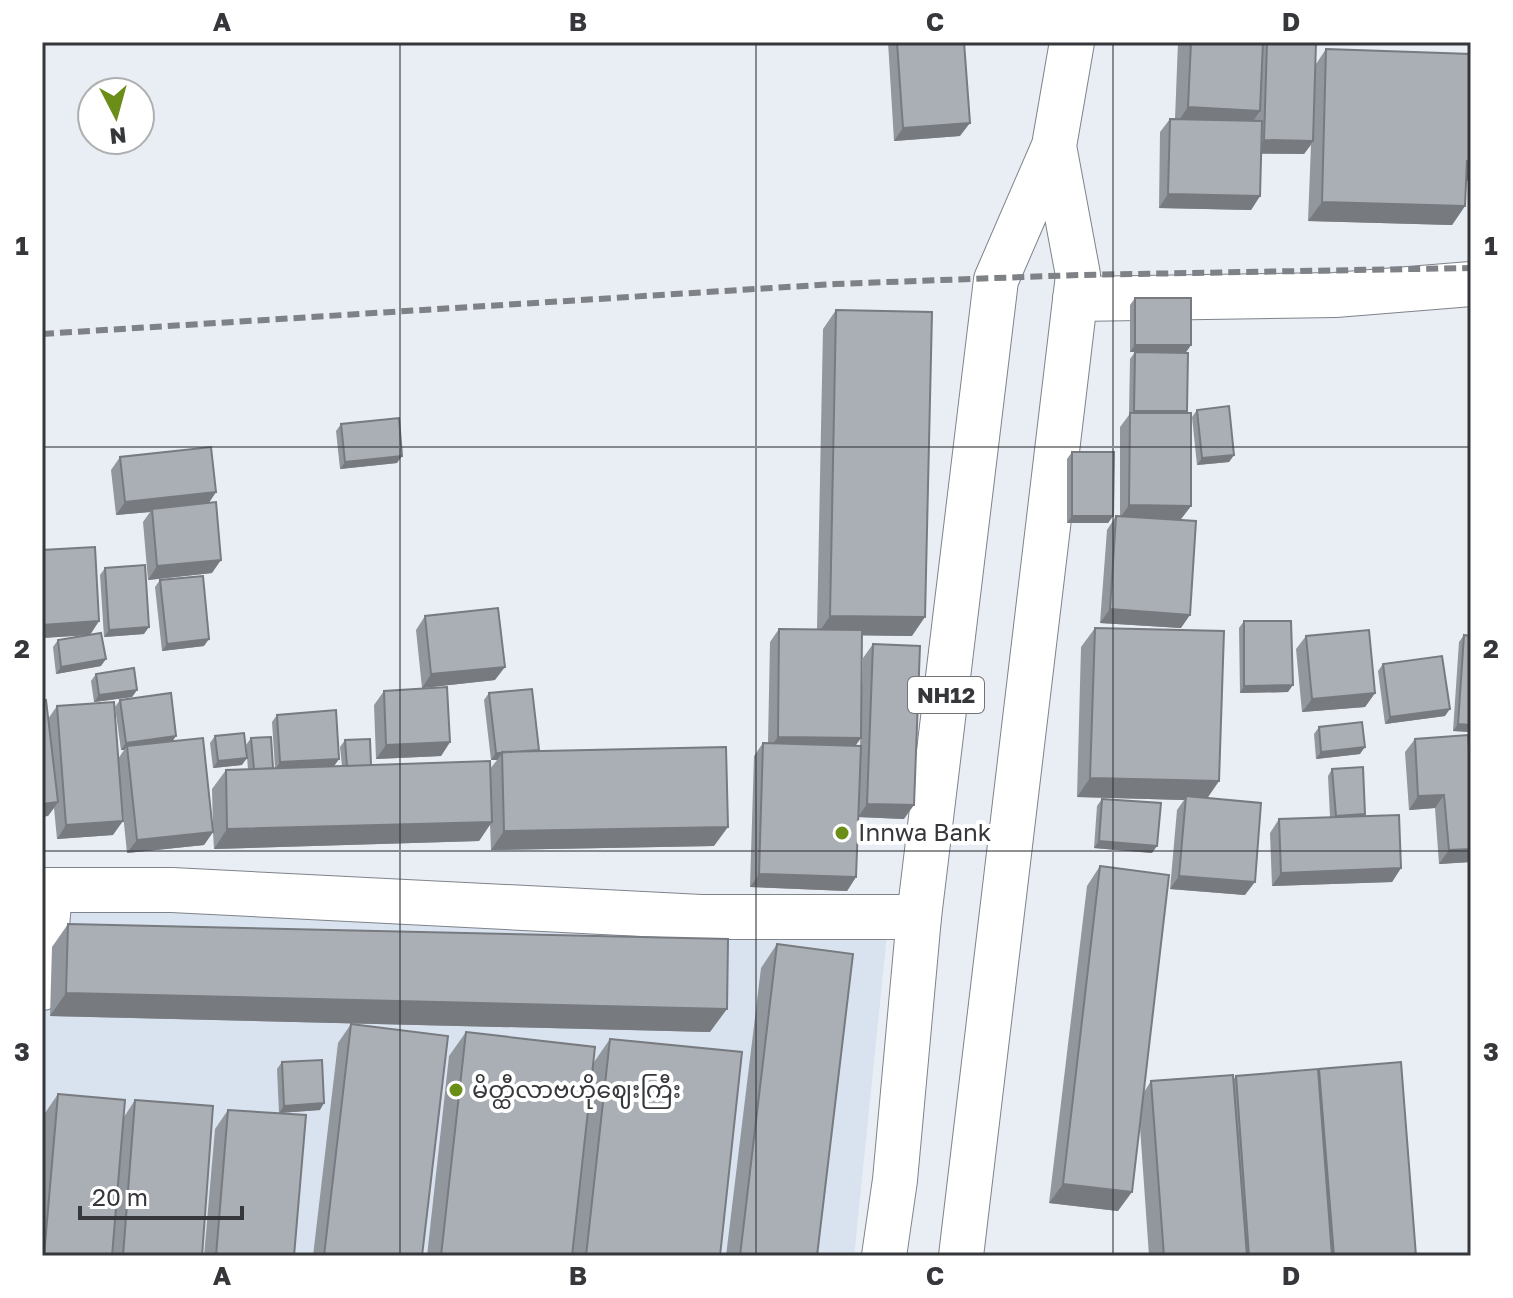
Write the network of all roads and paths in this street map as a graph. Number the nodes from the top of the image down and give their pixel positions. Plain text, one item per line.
1 (1072, 42) edge
2 (1054, 146) junction
3 (1471, 284) edge
4 (1075, 299) junction
5 (46, 890) edge
6 (919, 917) junction
7 (42, 988) edge
8 (884, 1256) edge
9 (961, 1256) edge

1 - 2 main road, NH12
2 - 4 main road, NH12
2 - 6 main road, NH12
3 - 4 main road
4 - 9 main road, NH12
5 - 6 main road
5 - 7 main road
6 - 8 main road, NH12

